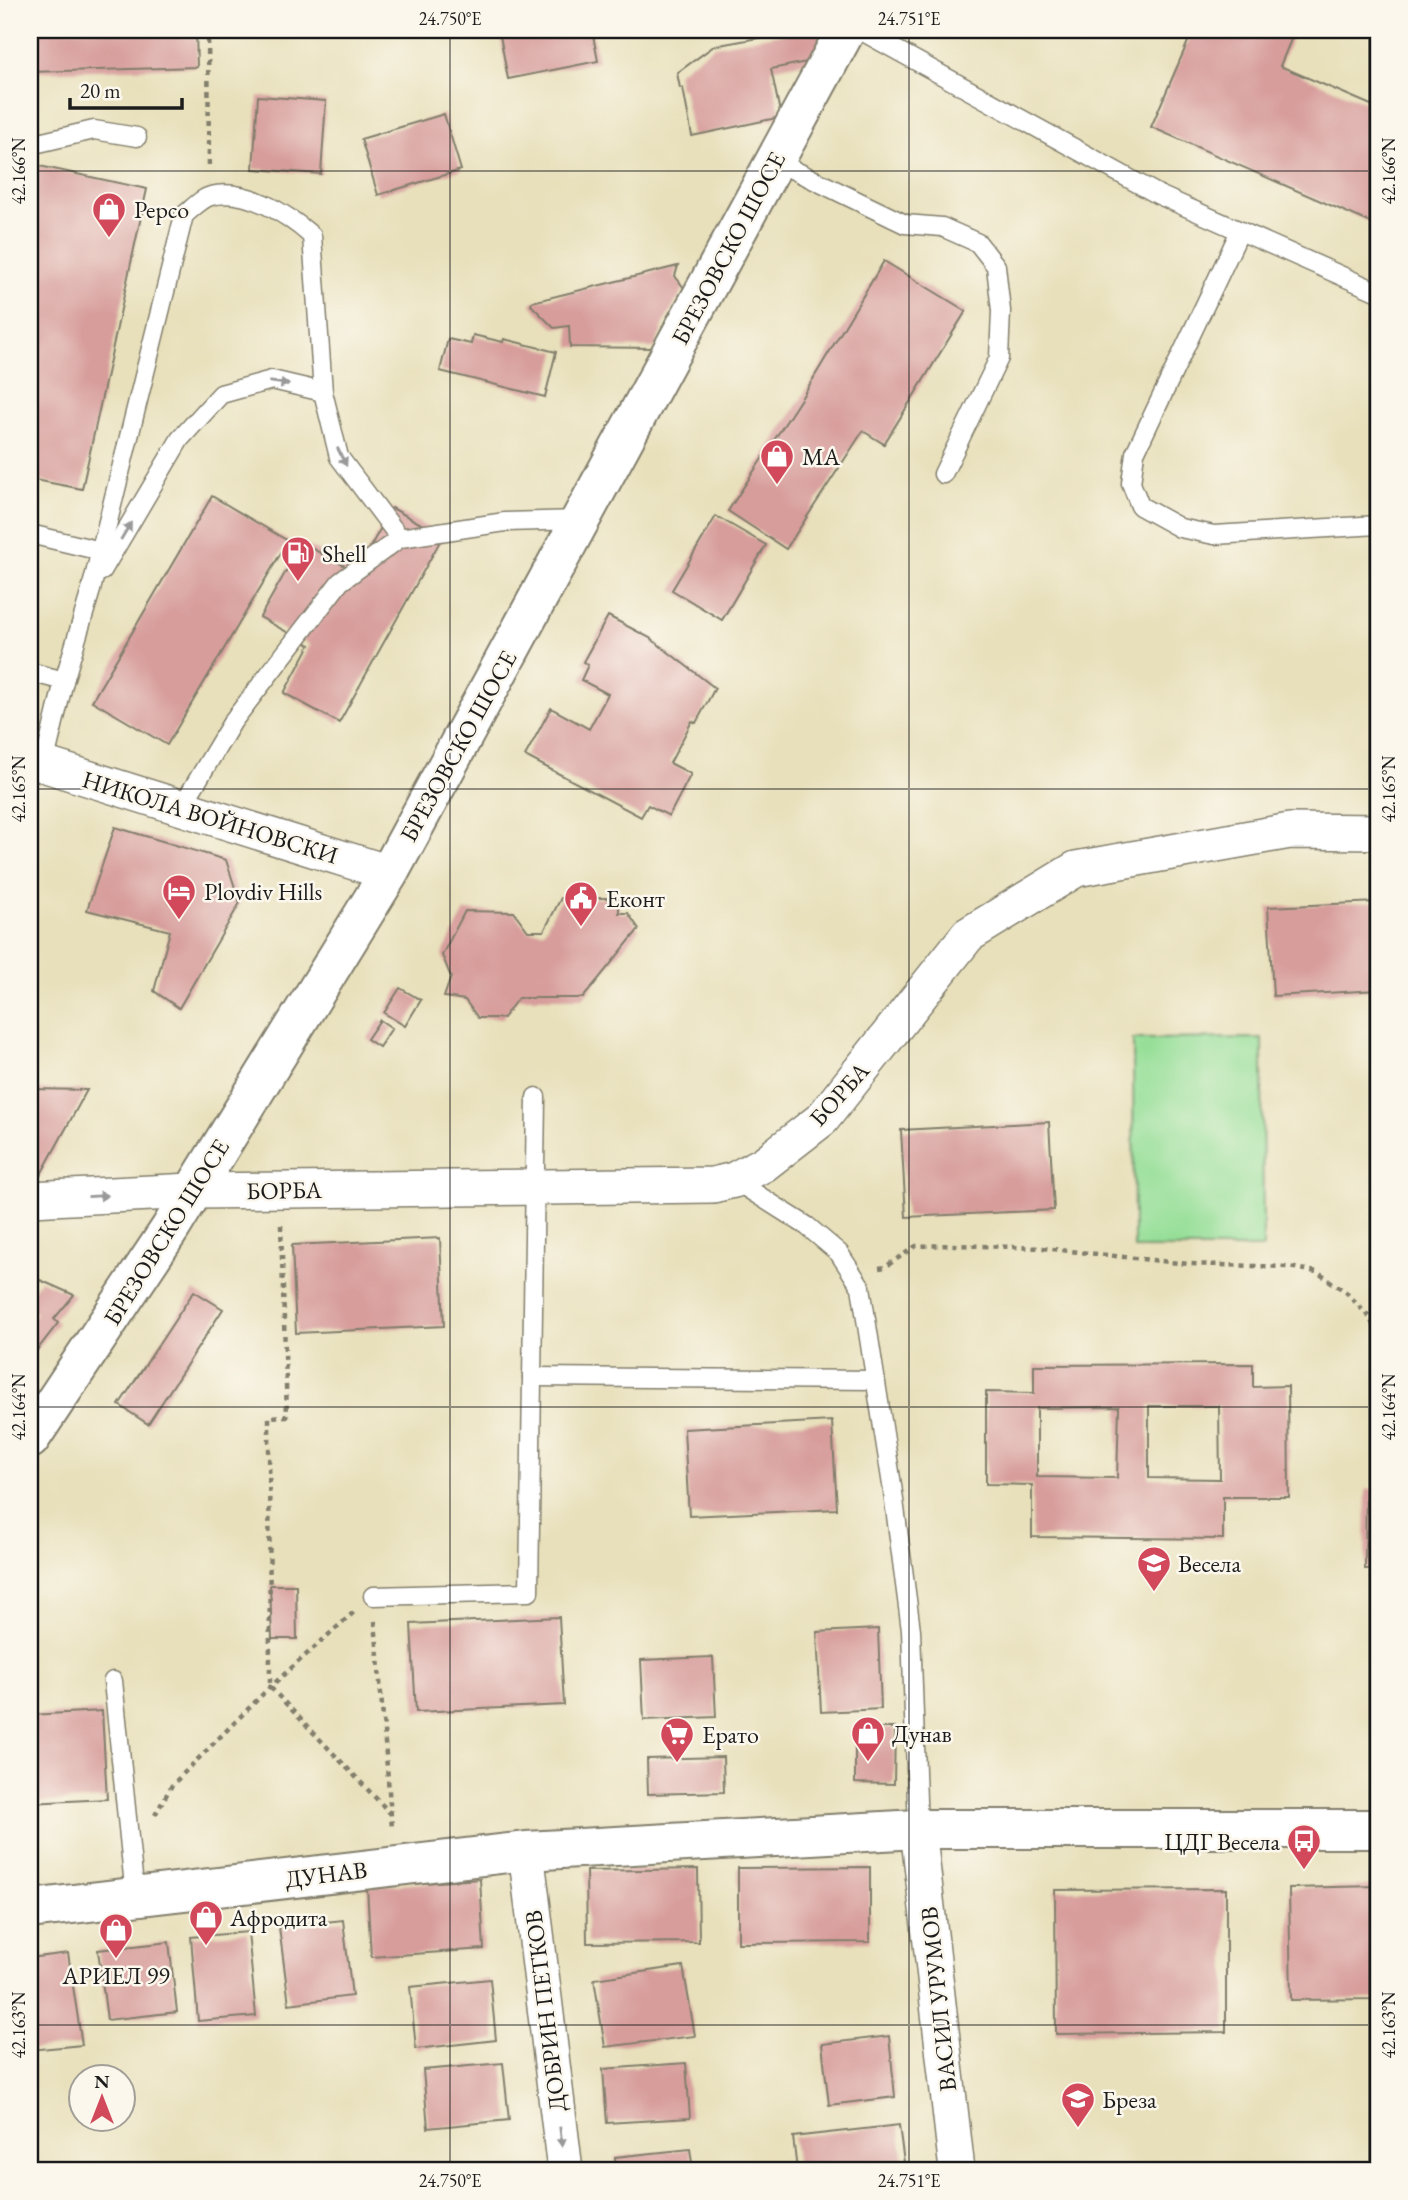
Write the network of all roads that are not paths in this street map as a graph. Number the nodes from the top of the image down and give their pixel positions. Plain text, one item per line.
1 (846, 30) edge
2 (860, 30) edge
3 (137, 137) dead end
4 (30, 145) edge
5 (775, 161) junction
6 (1240, 230) junction
7 (1378, 292) edge
8 (323, 392) junction
9 (943, 474) dead end
10 (582, 520) junction
11 (1378, 525) edge
12 (30, 534) edge
13 (400, 538) junction
14 (101, 551) junction
15 (91, 590) junction
16 (30, 672) edge
17 (64, 681) junction
18 (37, 762) edge
19 (181, 808) junction
20 (1378, 832) edge
21 (389, 873) junction
22 (536, 1097) dead end
23 (734, 1180) junction
24 (534, 1186) junction
25 (192, 1191) junction
26 (30, 1199) edge
27 (532, 1377) junction
28 (875, 1380) junction
29 (30, 1439) edge
30 (373, 1595) road end
31 (113, 1681) dead end
32 (918, 1829) junction
33 (1378, 1829) edge
34 (526, 1851) junction
35 (135, 1896) junction
36 (30, 1909) edge
37 (565, 2170) edge
38 (957, 2170) edge

1 - 5 main road, БРЕЗОВСКО ШОСЕ
2 - 6 lane
3 - 4 lane
5 - 9 lane
5 - 10 main road, БРЕЗОВСКО ШОСЕ
6 - 7 lane
6 - 11 lane
8 -> 13 lane
8 - 14 lane
15 -> 8 lane
10 - 13 lane
10 - 21 main road, БРЕЗОВСКО ШОСЕ
12 - 14 lane
13 - 19 lane
14 - 15 lane
15 - 17 lane
16 - 17 lane
17 - 18 lane
18 - 19 street, НИКОЛА ВОЙНОВСКИ
19 - 21 street, НИКОЛА ВОЙНОВСКИ
20 - 23 street, БОРБА
21 - 25 main road, БРЕЗОВСКО ШОСЕ
22 - 24 lane
23 - 24 street, БОРБА
23 - 28 lane
24 - 25 street, БОРБА
24 - 27 lane
26 -> 25 street, БОРБА
25 - 29 main road, БРЕЗОВСКО ШОСЕ
27 - 28 lane
27 - 30 lane
28 - 32 lane
31 - 35 lane
32 - 33 main road, ДУНАВ
32 - 34 main road, ДУНАВ
32 - 38 street, ВАСИЛ УРУМОВ
34 - 35 main road, ДУНАВ
34 -> 37 street, ДОБРИН ПЕТКОВ
35 - 36 main road, ДУНАВ

